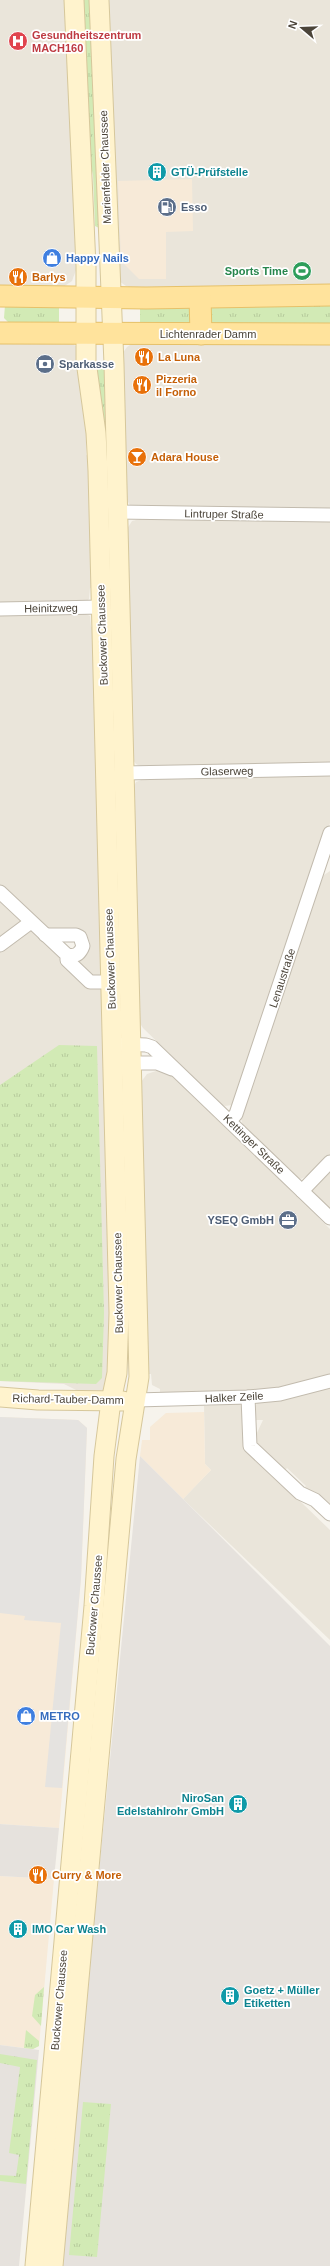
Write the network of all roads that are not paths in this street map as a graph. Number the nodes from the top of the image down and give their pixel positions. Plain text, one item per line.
1 (74, 0) edge
2 (99, 0) edge
3 (330, 295) edge
4 (0, 296) edge
5 (86, 296) junction
6 (111, 297) junction
7 (200, 298) junction
8 (0, 333) edge
9 (86, 333) junction
10 (112, 334) junction
11 (201, 334) junction
12 (330, 334) edge
13 (127, 512) junction
14 (330, 515) edge
15 (101, 607) junction
16 (0, 609) edge
17 (330, 769) edge
18 (124, 773) junction
19 (330, 833) edge
20 (325, 864) edge
21 (0, 892) edge
22 (31, 922) junction
23 (45, 935) junction
24 (0, 945) edge
25 (67, 955) junction
26 (111, 982) junction
27 (122, 1044) junction
28 (122, 1063) junction
29 (178, 1071) junction
30 (230, 1121) junction
31 (330, 1162) edge
32 (302, 1191) junction
33 (330, 1218) edge
34 (330, 1381) edge
35 (248, 1397) junction
36 (0, 1398) edge
37 (136, 1400) junction
38 (111, 1401) junction
39 (330, 1514) edge
40 (35, 2266) edge
41 (53, 2266) edge

1 - 5 main road, Marienfelder Chaussee
2 - 6 main road, Marienfelder Chaussee
3 - 7 main road
4 - 5 main road
5 - 6 main road
5 - 9 main road, Buckower Chaussee
6 - 7 main road
6 - 10 main road, Marienfelder Chaussee
7 - 11 main road
8 - 9 main road, Lichtenrader Damm
9 - 10 main road, Lichtenrader Damm
9 - 15 main road, Buckower Chaussee
10 - 11 main road, Lichtenrader Damm
10 - 13 main road, Buckower Chaussee
11 - 12 main road, Lichtenrader Damm
13 - 14 street, Lintruper Straße
13 - 18 main road, Buckower Chaussee
15 - 16 street, Heinitzweg
15 - 26 main road, Buckower Chaussee
17 - 18 street, Glaserweg
18 - 27 main road, Buckower Chaussee
19 - 20 street, Lenaustraße
20 - 30 street, Lenaustraße
21 - 22 street
22 - 23 street
22 - 24 street
23 - 25 street
23 - 25 street
25 - 26 street
26 - 27 main road, Buckower Chaussee
27 - 28 main road, Buckower Chaussee
27 - 29 street, Kettinger Straße
28 - 29 street, Kettinger Straße
28 - 37 main road, Buckower Chaussee
28 - 38 main road, Buckower Chaussee
29 - 30 street, Kettinger Straße
30 - 32 street, Kettinger Straße
31 - 32 street
32 - 33 street, Kettinger Straße
34 - 35 street, Halker Zeile
35 - 37 street, Halker Zeile
35 - 39 street
36 - 38 main road, Richard-Tauber-Damm
37 - 38 main road, Richard-Tauber-Damm
37 - 41 main road, Buckower Chaussee
38 - 40 main road, Buckower Chaussee

